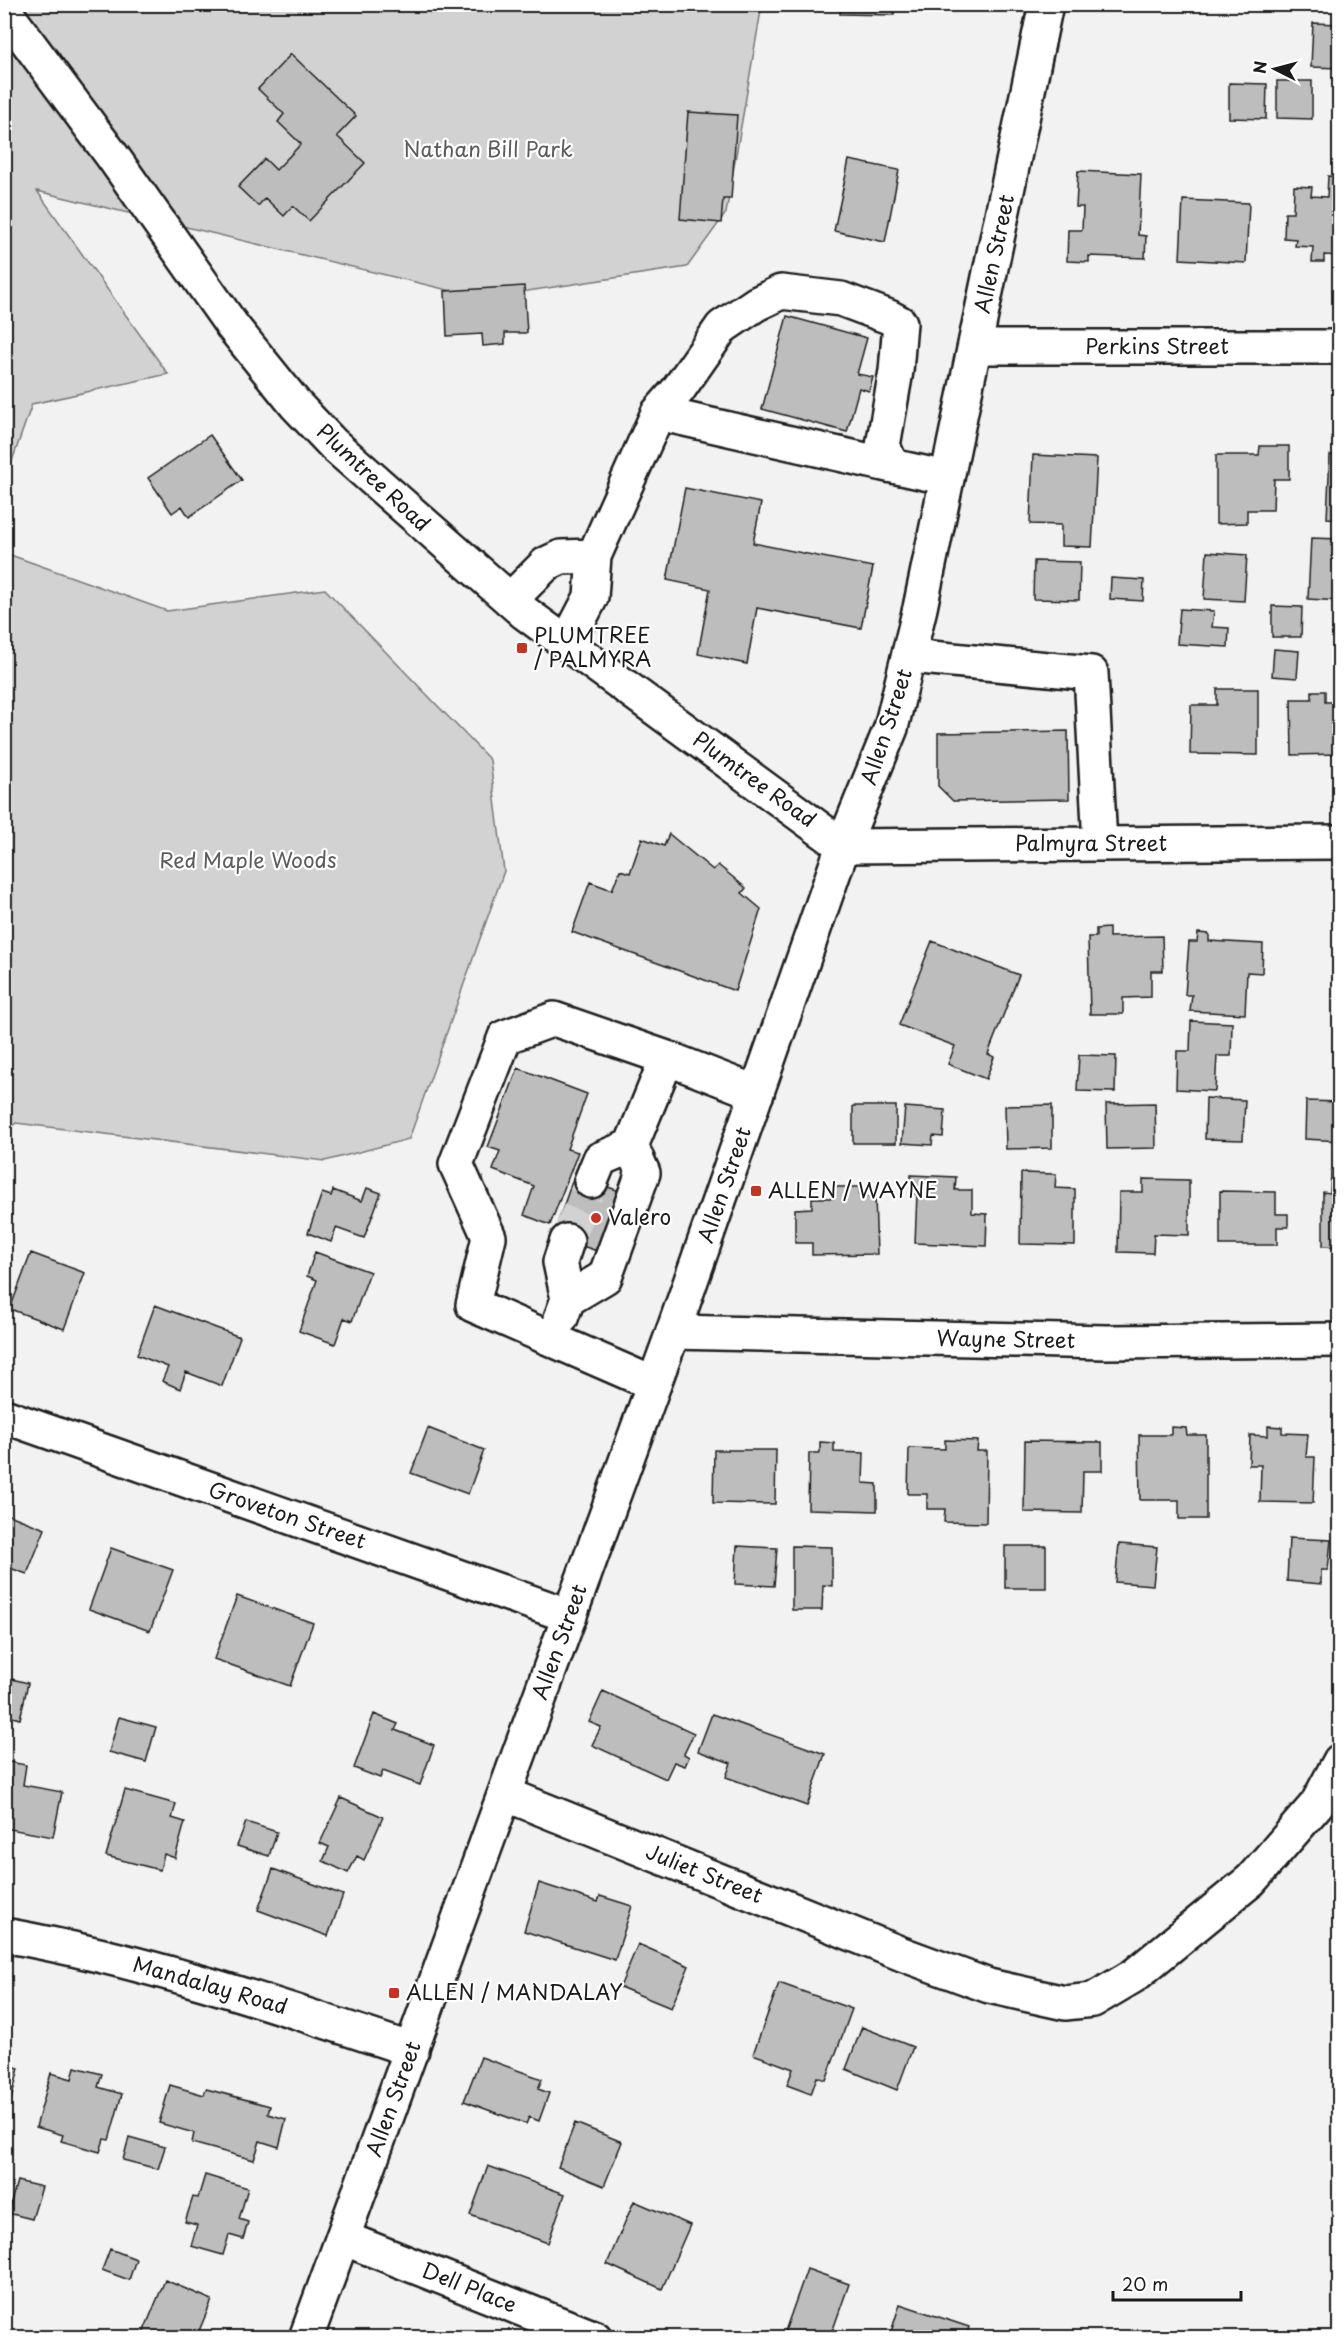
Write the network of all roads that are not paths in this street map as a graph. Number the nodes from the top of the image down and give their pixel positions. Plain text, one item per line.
1 (1047, 4) edge
2 (4, 10) edge
3 (1340, 346) edge
4 (975, 347) junction
5 (658, 413) junction
6 (892, 466) junction
7 (948, 477) junction
8 (594, 556) junction
9 (510, 600) junction
10 (567, 643) junction
11 (910, 656) junction
12 (1340, 842) edge
13 (1100, 844) junction
14 (843, 846) junction
15 (667, 1058) junction
16 (757, 1093) junction
17 (631, 1146) junction
18 (591, 1181) tunnel mouth
19 (567, 1241) tunnel mouth
20 (568, 1299) junction
21 (673, 1332) junction
22 (552, 1339) junction
23 (1340, 1340) edge
24 (654, 1384) junction
25 (4, 1416) edge
26 (570, 1616) junction
27 (1340, 1761) edge
28 (505, 1794) junction
29 (4, 1935) edge
30 (412, 2050) junction
31 (343, 2238) junction
32 (306, 2337) edge
33 (595, 2337) edge

1 - 4 street, Allen Street
2 - 9 street, Plumtree Road
3 - 4 street, Perkins Street
4 - 7 street, Allen Street
5 - 6 street
5 - 6 street
5 - 8 street
6 - 7 street
7 - 11 street, Allen Street
8 - 9 street
8 - 10 street
9 - 10 street, Plumtree Road
10 - 14 street, Plumtree Road
11 - 13 street
11 - 14 street, Allen Street
12 - 13 street, Palmyra Street
13 - 14 street, Palmyra Street
14 - 16 street, Allen Street
15 - 16 street
15 - 17 street
15 - 22 street
16 - 21 street, Allen Street
17 - 18 street
17 - 20 street
19 - 20 street
20 - 22 street
21 - 23 street, Wayne Street
21 - 24 street, Allen Street
22 - 24 street
24 - 26 street, Allen Street
25 - 26 street, Groveton Street
26 - 28 street, Allen Street
27 - 28 street, Juliet Street
28 - 30 street, Allen Street
29 - 30 street, Mandalay Road
30 - 31 street, Allen Street
31 - 32 street, Allen Street
31 - 33 street, Dell Place

